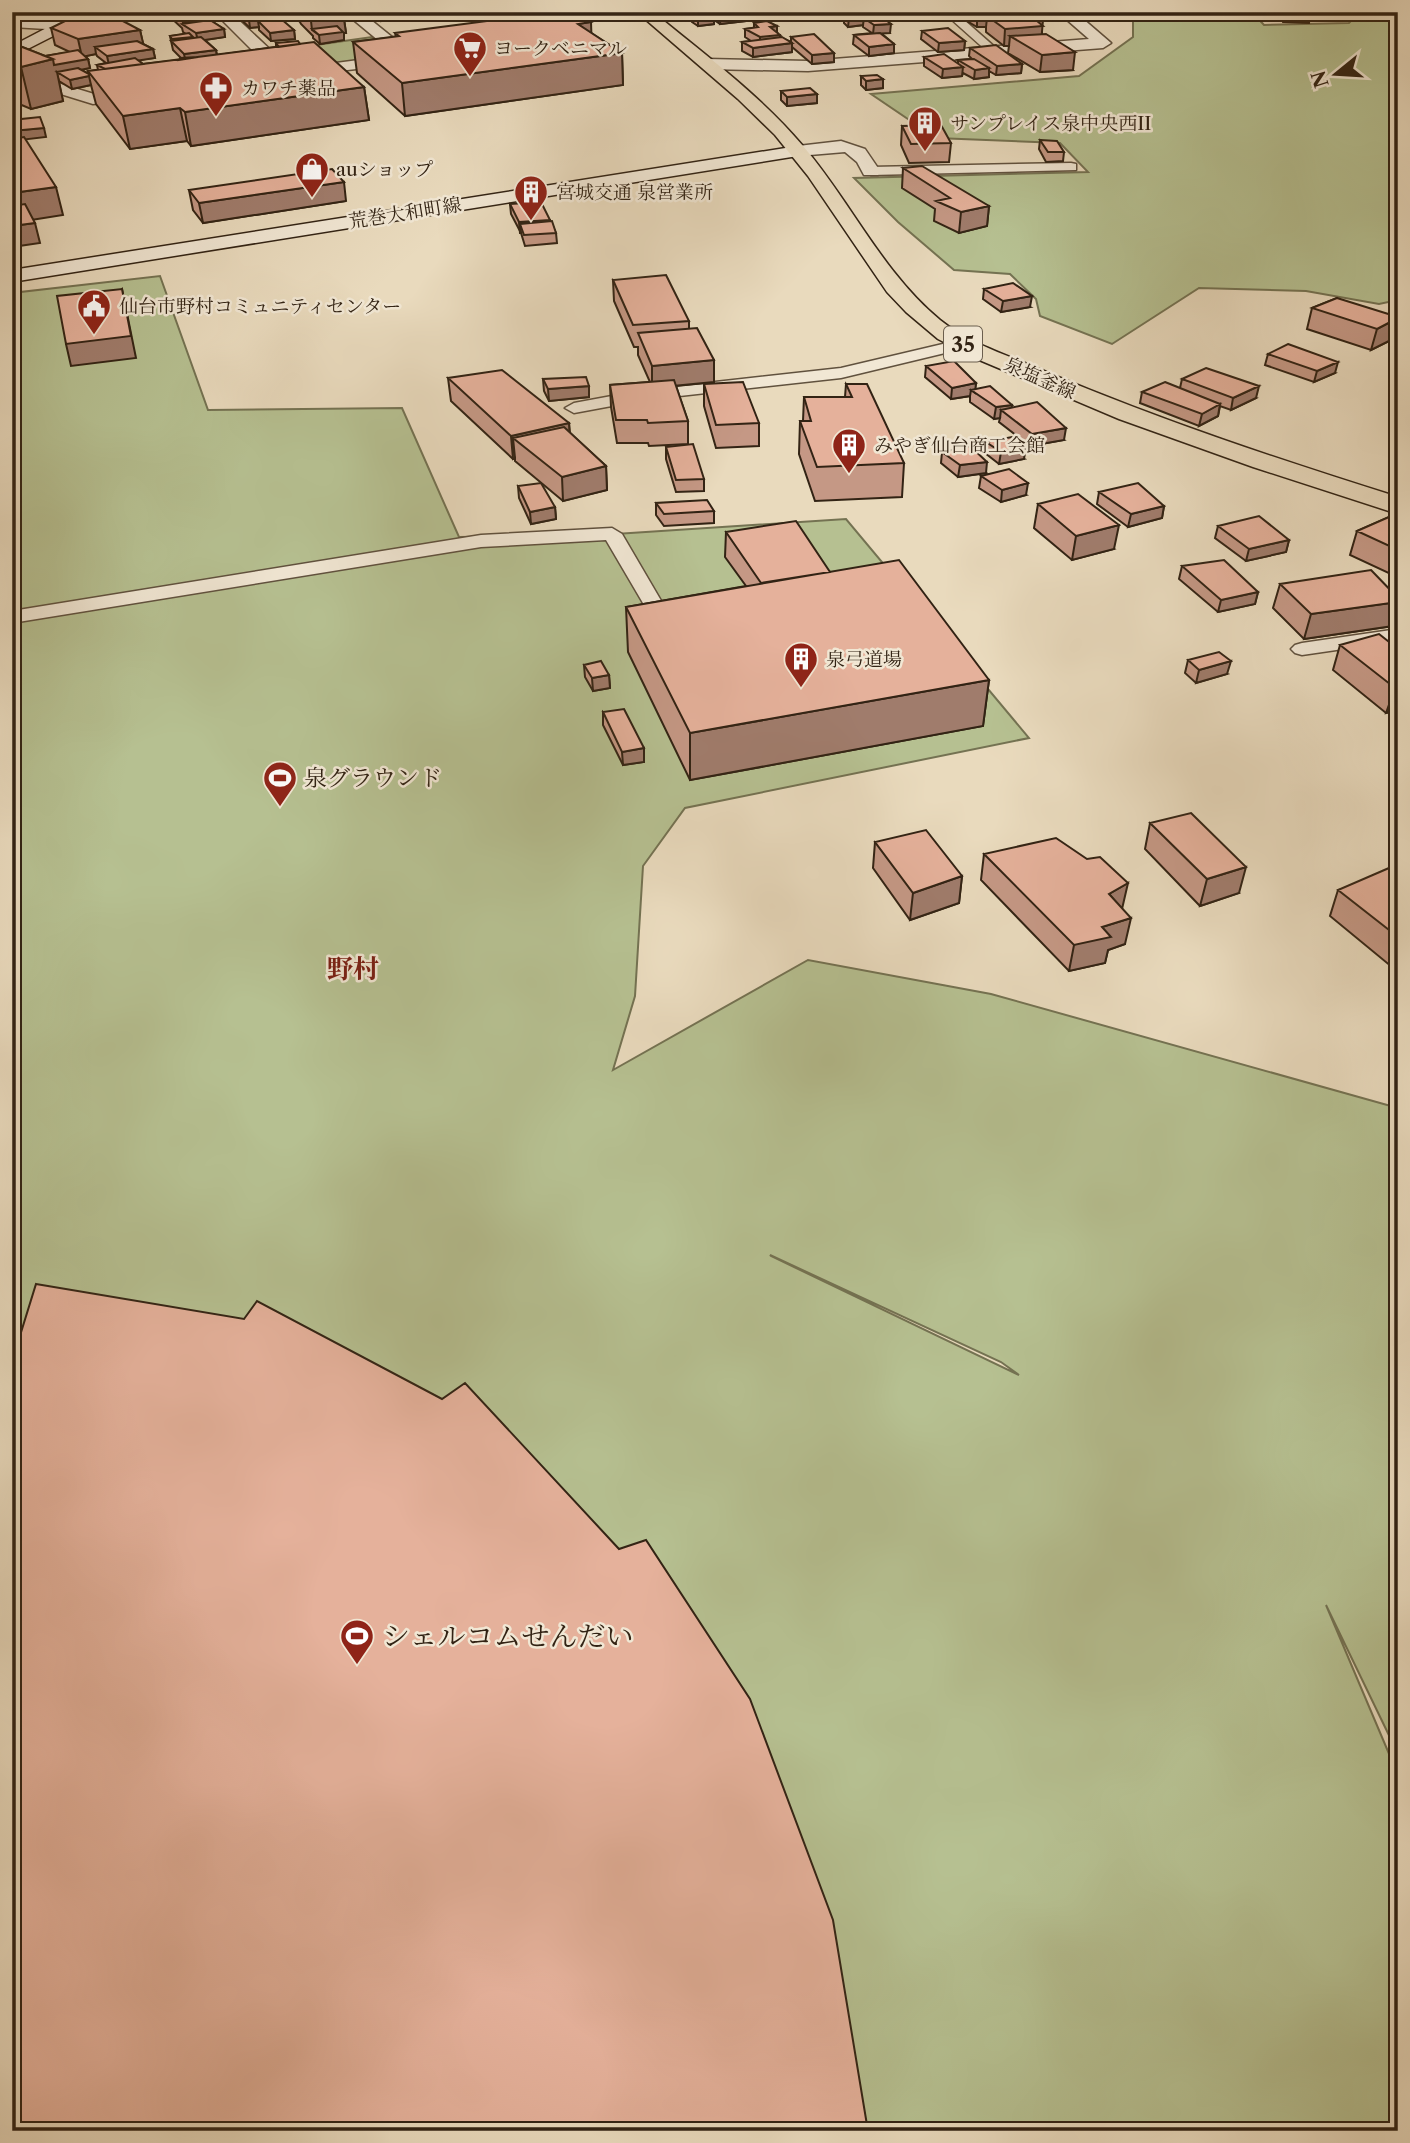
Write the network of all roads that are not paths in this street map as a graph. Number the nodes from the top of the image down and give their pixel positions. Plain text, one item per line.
1 (152, 12) edge
2 (221, 12) edge
3 (351, 12) edge
4 (644, 12) edge
5 (948, 12) edge
6 (1065, 12) edge
7 (12, 22) edge
8 (63, 25) junction
9 (993, 51) junction
10 (12, 52) edge
11 (215, 64) edge
12 (707, 64) junction
13 (12, 74) edge
14 (75, 76) edge
15 (272, 76) edge
16 (37, 82) junction
17 (162, 90) edge
18 (798, 151) junction
19 (1071, 167) dead end
20 (871, 171) joint
21 (12, 276) edge
22 (964, 344) junction
23 (574, 408) dead end
24 (1398, 506) edge
25 (12, 617) edge
26 (667, 628) edge
27 (1398, 635) edge
28 (1302, 649) dead end

1 - 8 street
2 - 11 street
3 - 15 street
4 - 12 main road, 泉塩釜線 / 35
5 - 9 lane
6 - 9 street
7 - 8 street
8 - 10 street
9 - 12 street
12 - 18 main road, 泉塩釜線 / 35
13 - 16 street
14 - 16 street
16 - 17 street
18 - 20 street, 荒巻大和町線
18 - 21 street, 荒巻大和町線
18 - 22 main road, 泉塩釜線 / 35
19 - 20 lane
22 - 23 lane
22 - 24 main road, 泉塩釜線 / 35
25 - 26 lane
27 - 28 lane

